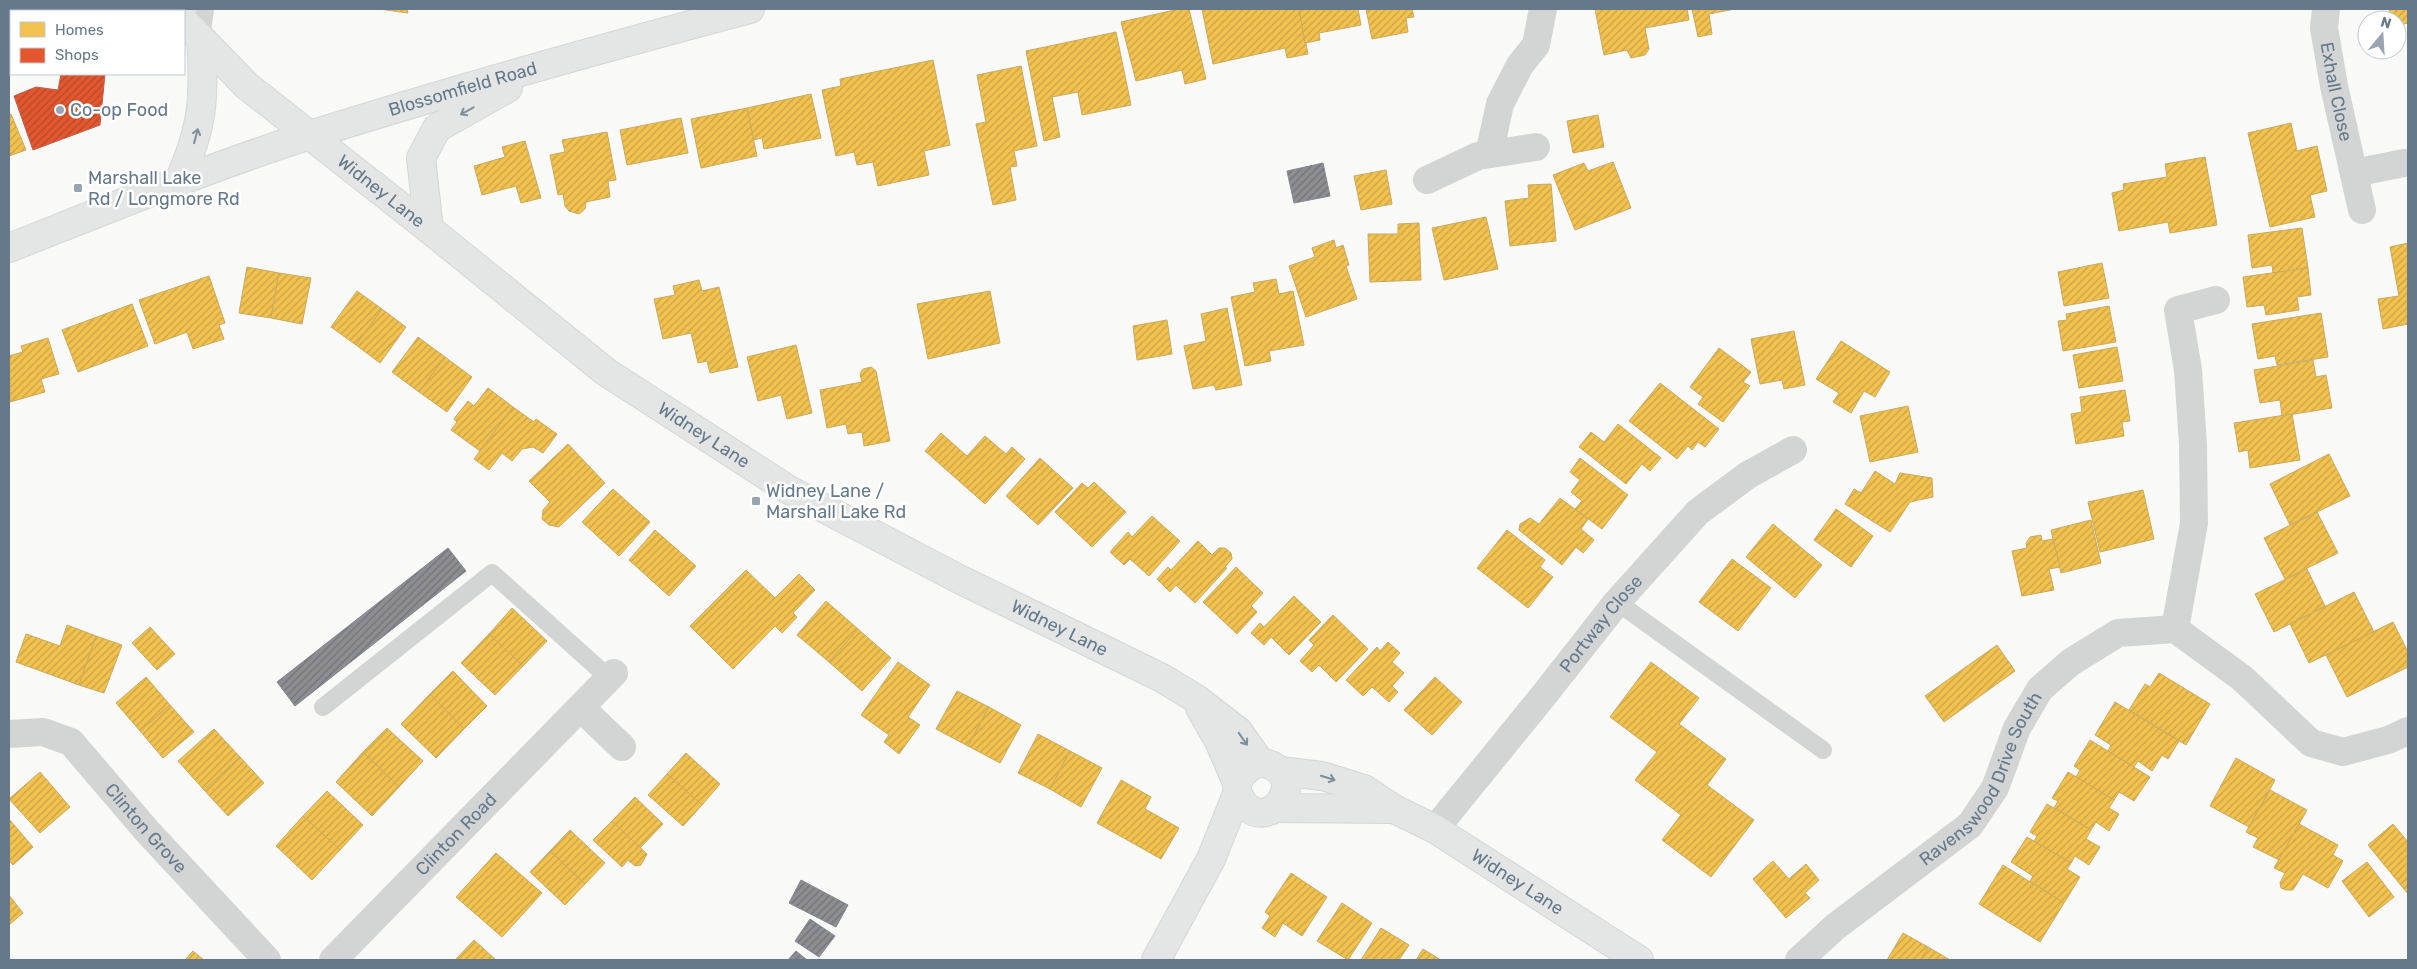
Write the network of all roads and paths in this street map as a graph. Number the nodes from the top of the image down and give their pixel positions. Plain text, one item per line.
1 (205, 9) edge
2 (750, 9) edge
3 (1544, 9) edge
4 (2326, 9) edge
5 (192, 30) edge
6 (555, 62) junction
7 (309, 136) junction
8 (1536, 147) dead end
9 (1488, 154) junction
10 (2404, 163) dead end
11 (2354, 173) junction
12 (1427, 180) dead end
13 (179, 181) junction
14 (2362, 210) dead end
15 (429, 229) junction
16 (9, 248) edge
17 (2216, 300) dead end
18 (1793, 450) dead end
19 (1617, 602) junction
20 (2175, 629) junction
21 (612, 676) joint
22 (1195, 698) junction
23 (324, 707) dead end
24 (581, 708) junction
25 (2408, 731) edge
26 (9, 734) edge
27 (622, 747) dead end
28 (1823, 750) dead end
29 (1270, 767) junction
30 (1237, 788) junction
31 (1394, 809) junction
32 (1272, 811) junction
33 (1435, 829) junction
34 (1212, 858) junction
35 (267, 960) edge
36 (333, 960) edge
37 (1156, 960) edge
38 (1639, 960) edge
39 (1799, 960) edge

1 - 5 lane
2 - 6 street, Blossomfield Road
3 - 9 street
4 - 11 street, Exhall Close
5 - 7 street, Widney Lane
13 -> 5 street
6 - 7 street, Blossomfield Road
6 -> 15 street
7 - 13 street, Blossomfield Road
7 - 15 street, Widney Lane
8 - 9 street
9 - 12 street
10 - 11 street
11 - 14 street, Exhall Close
13 - 16 street, Blossomfield Road
15 - 22 street, Widney Lane
17 - 20 street
18 - 19 street, Portway Close
19 - 28 lane
19 - 33 street, Portway Close
20 - 25 street
20 - 39 street, Ravenswood Drive South
21 - 23 lane
21 - 24 street, Clinton Road
22 -> 29 street, Widney Lane
22 - 30 street, Widney Lane
24 - 27 street
24 - 36 street, Clinton Road
26 - 35 street, Clinton Grove
29 - 30 street
29 -> 31 street, Widney Lane
29 - 32 street
30 - 32 street
30 - 34 street
31 - 32 street, Widney Lane
31 - 33 street, Widney Lane
32 - 34 street
33 - 38 street, Widney Lane
34 - 37 street

